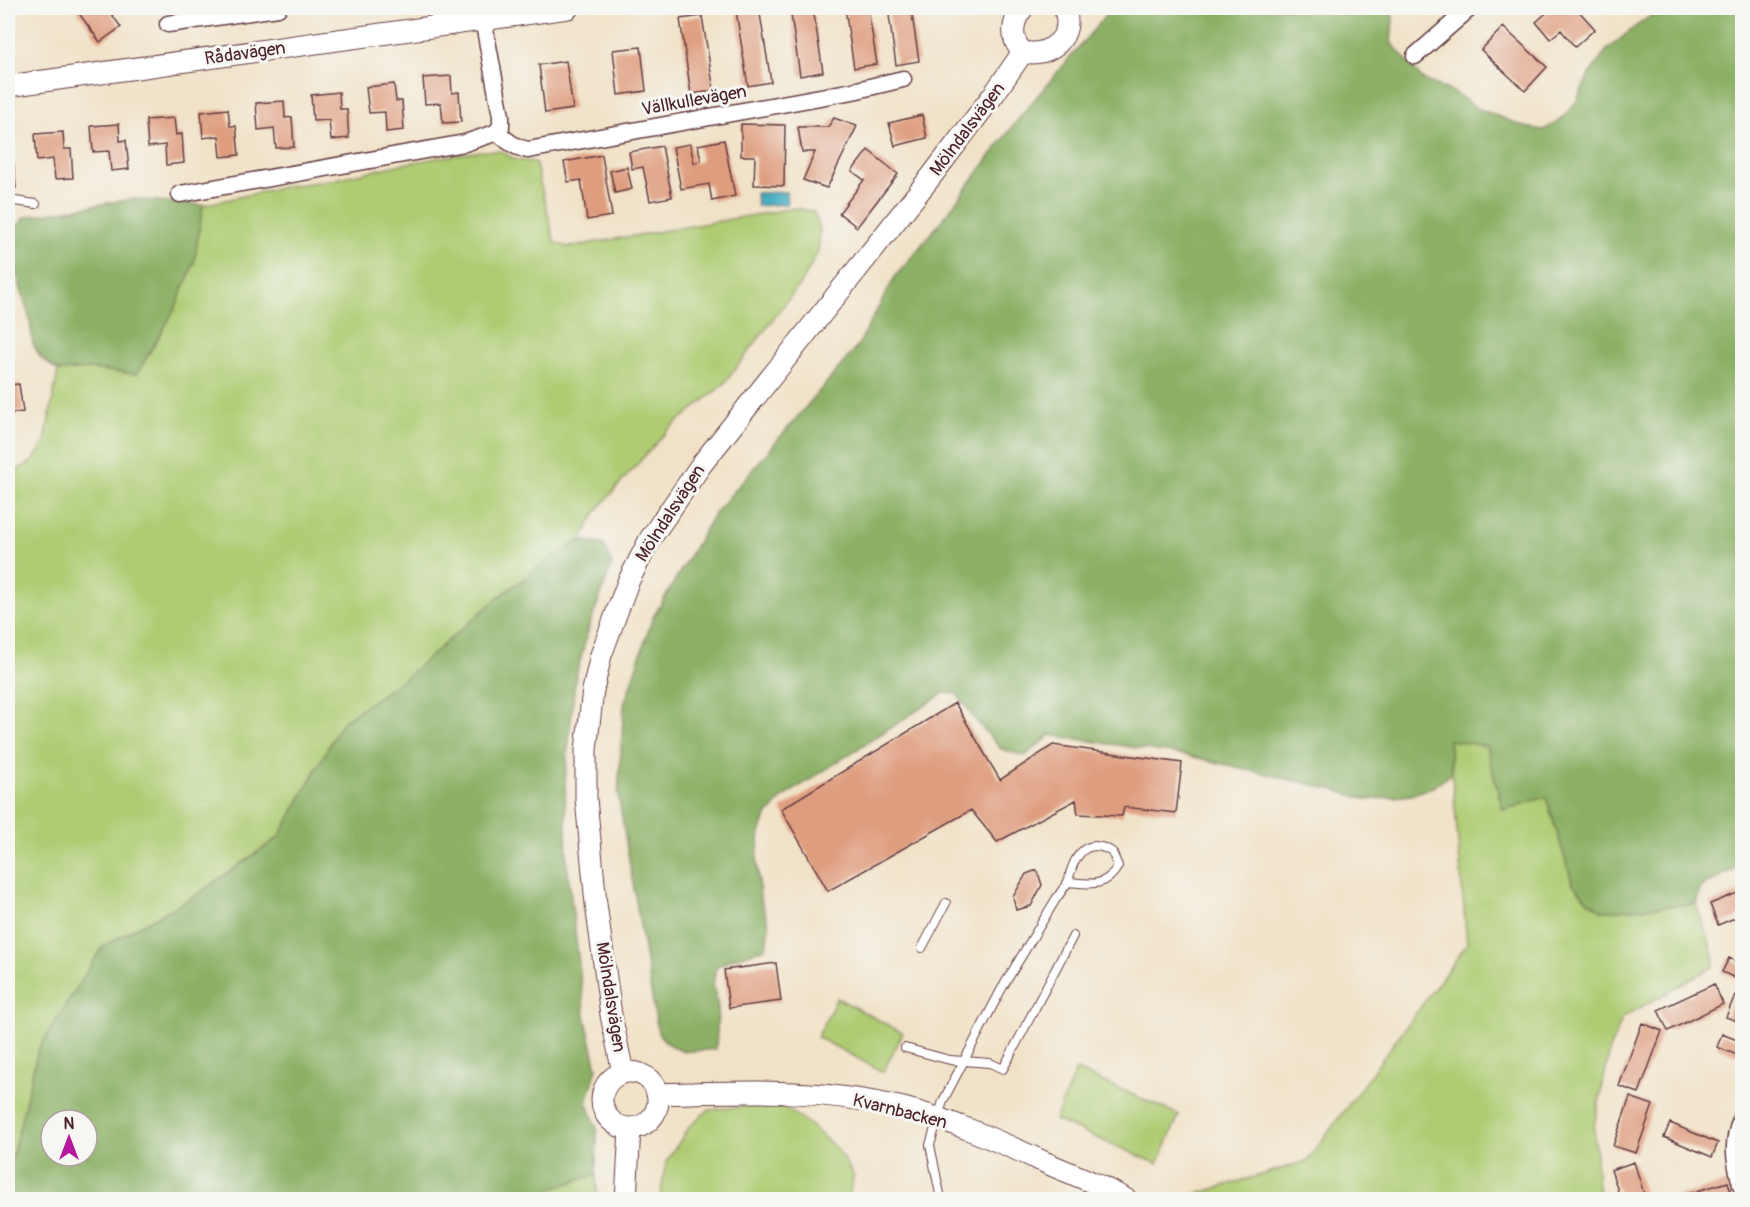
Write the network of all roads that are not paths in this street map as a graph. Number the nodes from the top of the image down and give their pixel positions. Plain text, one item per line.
1 (278, 8) edge
2 (568, 8) edge
3 (1023, 8) edge
4 (1064, 8) edge
5 (1470, 8) edge
6 (482, 13) edge
7 (168, 24) dead end
8 (1023, 52) junction
9 (1415, 56) dead end
10 (903, 79) dead end
11 (8, 86) edge
12 (497, 131) junction
13 (180, 194) dead end
14 (8, 200) edge
15 (36, 204) dead end
16 (1068, 882) junction
17 (946, 903) dead end
18 (1073, 936) dead end
19 (922, 948) dead end
20 (905, 1048) dead end
21 (964, 1061) junction
22 (623, 1073) junction
23 (657, 1094) junction
24 (1743, 1116) edge
25 (937, 1118) junction
26 (630, 1128) junction
27 (1743, 1188) edge
28 (941, 1199) edge
29 (626, 1200) edge
30 (1127, 1200) edge

1 - 7 street
2 - 6 street, Rådavägen
3 - 8 street
4 - 8 street
5 - 9 street
6 - 11 street, Rådavägen
6 - 12 street
8 - 22 street, Mölndalsvägen
10 - 12 street, Vällkullevägen
12 - 13 street
14 - 15 lane
16 - 16 lane
16 - 21 lane
17 - 19 lane
18 - 21 lane
20 - 21 lane
21 - 25 lane
22 - 23 street
22 - 26 street
23 - 25 street, Kvarnbacken
23 - 26 street
24 - 27 street
25 - 28 lane
25 - 30 street, Kvarnbacken
26 - 29 street

